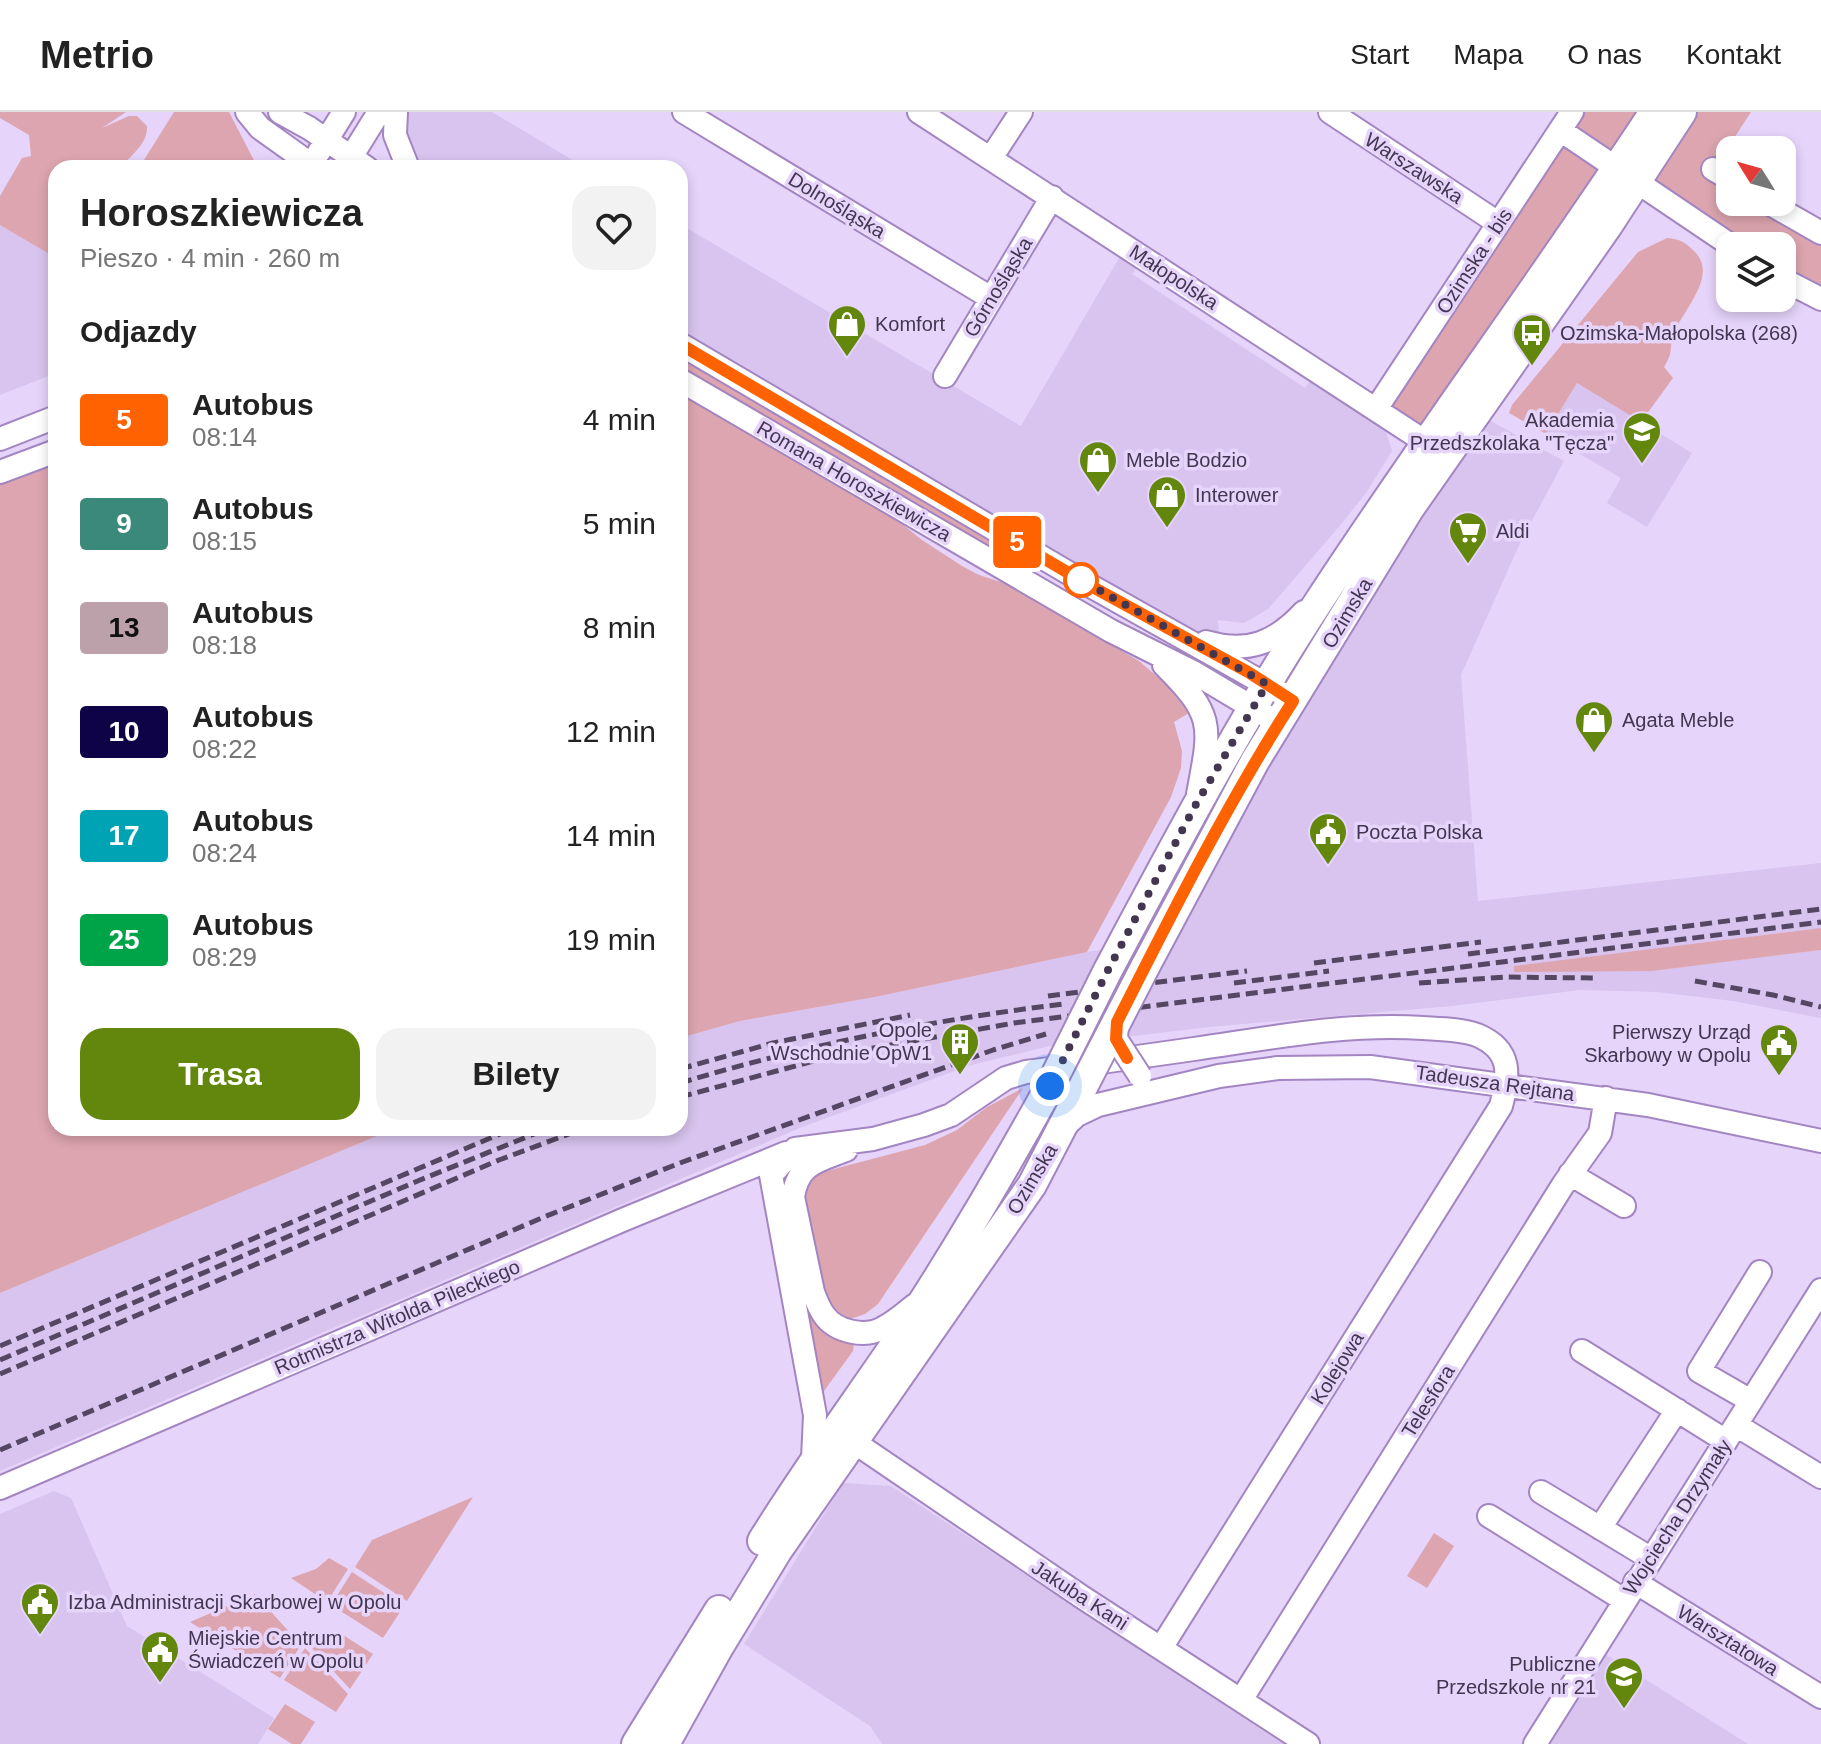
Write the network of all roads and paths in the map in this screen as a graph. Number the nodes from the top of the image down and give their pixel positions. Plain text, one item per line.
1 (247, 112) edge
2 (280, 112) edge
3 (344, 112) edge
4 (379, 112) edge
5 (396, 112) edge
6 (684, 112) edge
7 (919, 112) edge
8 (1021, 112) edge
9 (1330, 112) edge
10 (1654, 112) edge
11 (1682, 112) edge
12 (1566, 121) edge
13 (326, 140) junction
14 (991, 158) junction
15 (303, 160) edge
16 (316, 160) edge
17 (349, 160) edge
18 (356, 160) edge
19 (405, 160) edge
20 (1626, 175) junction
21 (1052, 197) junction
22 (1791, 216) edge
23 (1498, 223) junction
24 (1821, 233) edge
25 (1716, 235) edge
26 (1796, 286) edge
27 (991, 298) junction
28 (1821, 299) edge
29 (688, 349) edge
30 (945, 376) dead end
31 (688, 385) edge
32 (1376, 409) junction
33 (48, 420) edge
34 (0, 439) edge
35 (1427, 443) junction
36 (48, 454) edge
37 (0, 472) edge
38 (1323, 595) junction
39 (1167, 629) junction
40 (1152, 652) junction
41 (1260, 696) junction
42 (1286, 712) junction
43 (1195, 806) junction
44 (1117, 1022) junction
45 (1506, 1085) junction
46 (1166, 1087) junction
47 (1606, 1098) junction
48 (1063, 1128) junction
49 (1821, 1141) edge
50 (799, 1159) junction
51 (1570, 1174) junction
52 (771, 1175) junction
53 (729, 1177) junction
54 (1624, 1206) dead end
55 (1760, 1272) dead end
56 (1821, 1290) edge
57 (922, 1301) junction
58 (1582, 1351) dead end
59 (1751, 1401) junction
60 (1677, 1410) junction
61 (1731, 1433) junction
62 (854, 1442) junction
63 (813, 1459) junction
64 (1821, 1477) edge
65 (0, 1488) edge
66 (1541, 1492) dead end
67 (1489, 1516) dead end
68 (1600, 1528) junction
69 (1650, 1558) junction
70 (1630, 1591) junction
71 (1161, 1648) junction
72 (1821, 1697) edge
73 (1241, 1700) junction
74 (636, 1744) edge
75 (665, 1744) edge
76 (1308, 1744) edge
77 (1535, 1744) edge

1 - 15 street
2 - 13 street
3 - 13 street
4 - 18 street
5 - 19 street
6 - 27 street, Dolnośląska
7 - 14 street, Małopolska
8 - 14 street
9 - 23 street, Warszawska
10 - 20 main road, Ozimska
11 - 20 main road, Ozimska
12 - 20 street
12 - 23 street, Ozimska - bis
13 - 16 street
13 - 17 street
14 - 21 street, Małopolska
20 - 25 street
20 - 35 main road, Ozimska
20 - 42 main road, Ozimska
21 - 27 street, Górnośląska
21 - 32 street, Małopolska
22 - 24 street
23 - 32 street, Ozimska - bis
26 - 28 street
27 - 30 street, Górnośląska
29 - 39 street, Romana Horoszkiewicza
31 - 40 street, Romana Horoszkiewicza
32 - 35 street, Małopolska
33 - 34 street
35 - 38 main road, Ozimska
36 - 37 street
38 - 39 street
38 - 41 main road, Ozimska
39 - 41 street, Romana Horoszkiewicza
40 - 41 street, Romana Horoszkiewicza
40 - 43 street
41 - 42 street, Romana Horoszkiewicza
41 - 43 main road, Ozimska
42 - 44 main road, Ozimska, bridge
43 - 57 main road, Ozimska, bridge
44 - 46 street, bridge
44 - 48 main road, Ozimska, bridge
45 - 46 street, Tadeusza Rejtana
45 - 47 street, Tadeusza Rejtana
45 - 50 street, Rotmistrza Witolda Pileckiego
45 - 71 street, Kolejowa
46 - 48 street, Tadeusza Rejtana
47 - 49 street, Tadeusza Rejtana
47 - 51 street, Telesfora
48 - 62 main road, Ozimska
50 - 52 street
50 - 53 street, Rotmistrza Witolda Pileckiego
50 - 57 street
51 - 54 street
51 - 73 street, Telesfora
52 - 53 street
52 - 63 street
53 - 65 street, Rotmistrza Witolda Pileckiego
55 - 59 street
56 - 59 street, Wojciecha Drzymały
57 - 63 main road, Ozimska
58 - 60 street
59 - 61 street, Wojciecha Drzymały
60 - 61 street
60 - 68 street
61 - 64 street
61 - 69 street, Wojciecha Drzymały
62 - 71 street, Jakuba Kani
62 - 75 main road, Ozimska
63 - 74 main road, Ozimska
66 - 68 street
67 - 70 street, Warsztatowa
68 - 69 street
69 - 70 street, Wojciecha Drzymały
70 - 72 street, Warsztatowa
70 - 77 street, Wojciecha Drzymały
71 - 73 street, Jakuba Kani
73 - 76 street, Jakuba Kani

